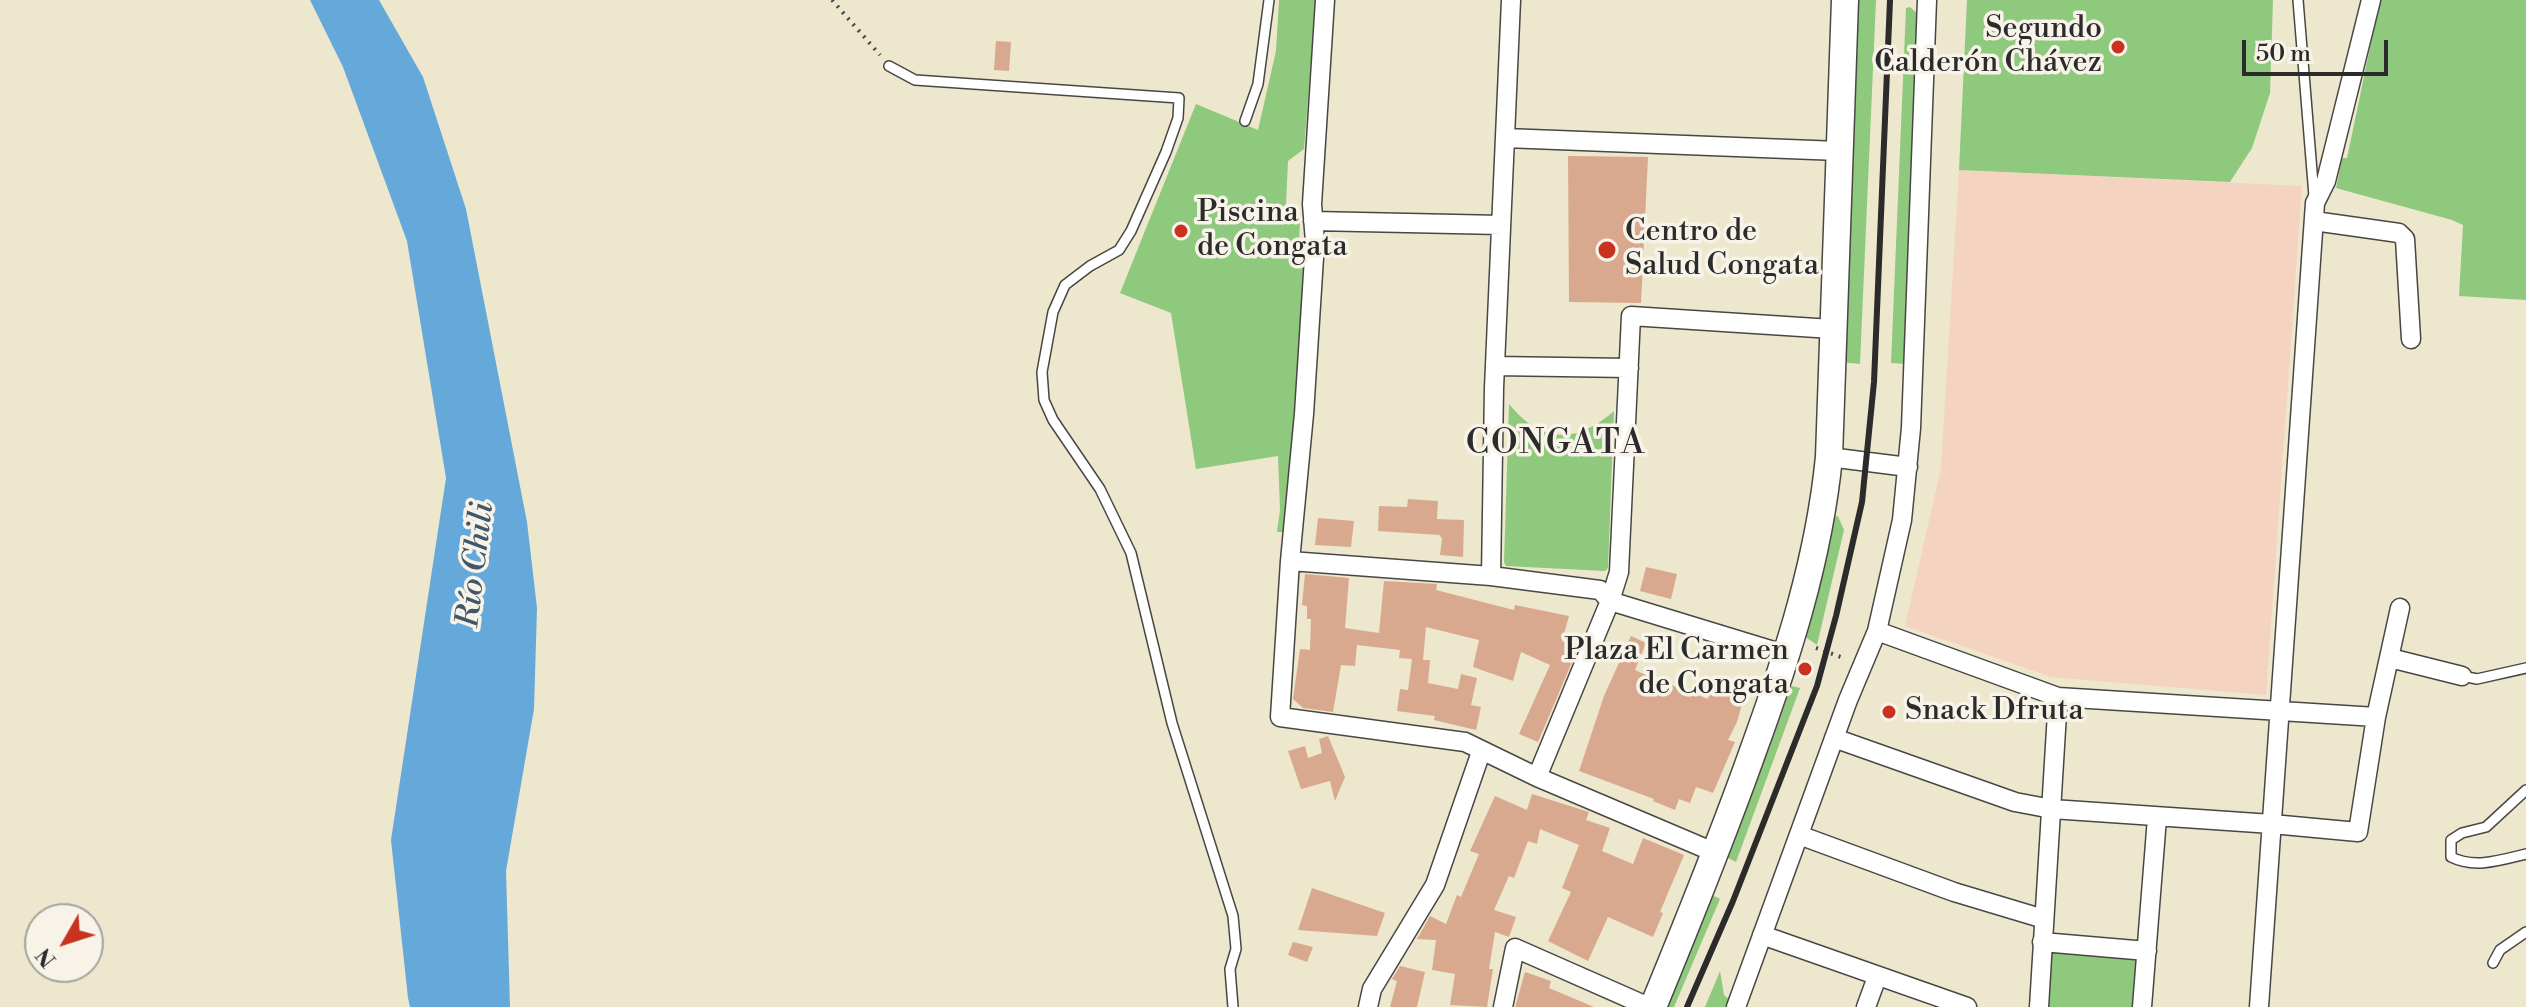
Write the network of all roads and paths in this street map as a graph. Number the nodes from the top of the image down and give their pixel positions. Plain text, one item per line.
1 (832, 0) edge
2 (1269, 0) edge
3 (1325, 0) edge
4 (1511, 0) edge
5 (1845, 0) edge
6 (1927, 0) edge
7 (2298, 0) edge
8 (2371, 0) edge
9 (889, 66) joint
10 (1245, 121) dead end
11 (1505, 138) junction
12 (1839, 151) junction
13 (2314, 212) junction
14 (1313, 221) junction
15 (1501, 225) junction
16 (1832, 329) junction
17 (2411, 339) dead end
18 (1495, 366) junction
19 (1629, 368) junction
20 (1829, 457) junction
21 (1908, 467) junction
22 (1290, 561) junction
23 (1491, 576) junction
24 (1610, 601) junction
25 (2400, 608) dead end
26 (1877, 631) junction
27 (1816, 648) dead end
28 (1787, 655) junction
29 (1841, 657) dead end
30 (2390, 658) junction
31 (2526, 668) edge
32 (2462, 676) joint
33 (2058, 697) junction
34 (2279, 711) junction
35 (2376, 717) junction
36 (1834, 738) junction
37 (1481, 752) junction
38 (1537, 777) junction
39 (2526, 790) edge
40 (2052, 809) junction
41 (2157, 818) junction
42 (2272, 824) junction
43 (1799, 835) junction
44 (1716, 853) junction
45 (2526, 854) edge
46 (2044, 919) junction
47 (2526, 932) edge
48 (1762, 935) junction
49 (2042, 942) junction
50 (2147, 951) junction
51 (2493, 963) dead end
52 (1877, 977) junction
53 (1233, 1007) edge
54 (1368, 1007) edge
55 (1503, 1007) edge
56 (1651, 1007) edge
57 (1736, 1007) edge
58 (1866, 1007) edge
59 (1967, 1007) edge
60 (2039, 1007) edge
61 (2142, 1007) edge
62 (2259, 1007) edge

1 - 9 path
2 - 10 lane
3 - 14 street
4 - 11 street
5 - 12 street
6 - 21 street
7 - 13 lane
8 - 13 street
9 - 53 lane
11 - 12 street
11 - 15 street
12 - 16 street
13 - 17 street
13 - 34 street
14 - 15 street
14 - 22 street
15 - 18 street
16 - 19 street
16 - 20 street
18 - 19 street
18 - 23 street
19 - 24 street
20 - 21 street
20 - 28 street
21 - 26 street
22 - 23 street
22 - 37 street
23 - 24 street
24 - 28 street
24 - 38 street
25 - 30 street
26 - 33 street
26 - 36 street
27 - 29 path
28 - 44 street
30 - 32 street
30 - 35 street
31 - 32 lane
33 - 34 street
33 - 40 street
34 - 35 street
34 - 42 street
35 - 42 street
36 - 40 street
36 - 43 street
37 - 38 street
37 - 54 street
38 - 44 street
39 - 45 lane
40 - 41 street
40 - 46 street
41 - 42 street
41 - 50 street
42 - 62 street
43 - 46 street
43 - 48 street
44 - 56 street
46 - 49 street
47 - 51 lane
48 - 52 street
48 - 57 street
49 - 50 street
49 - 60 street
50 - 61 street
52 - 58 street
52 - 59 street
55 - 56 street

